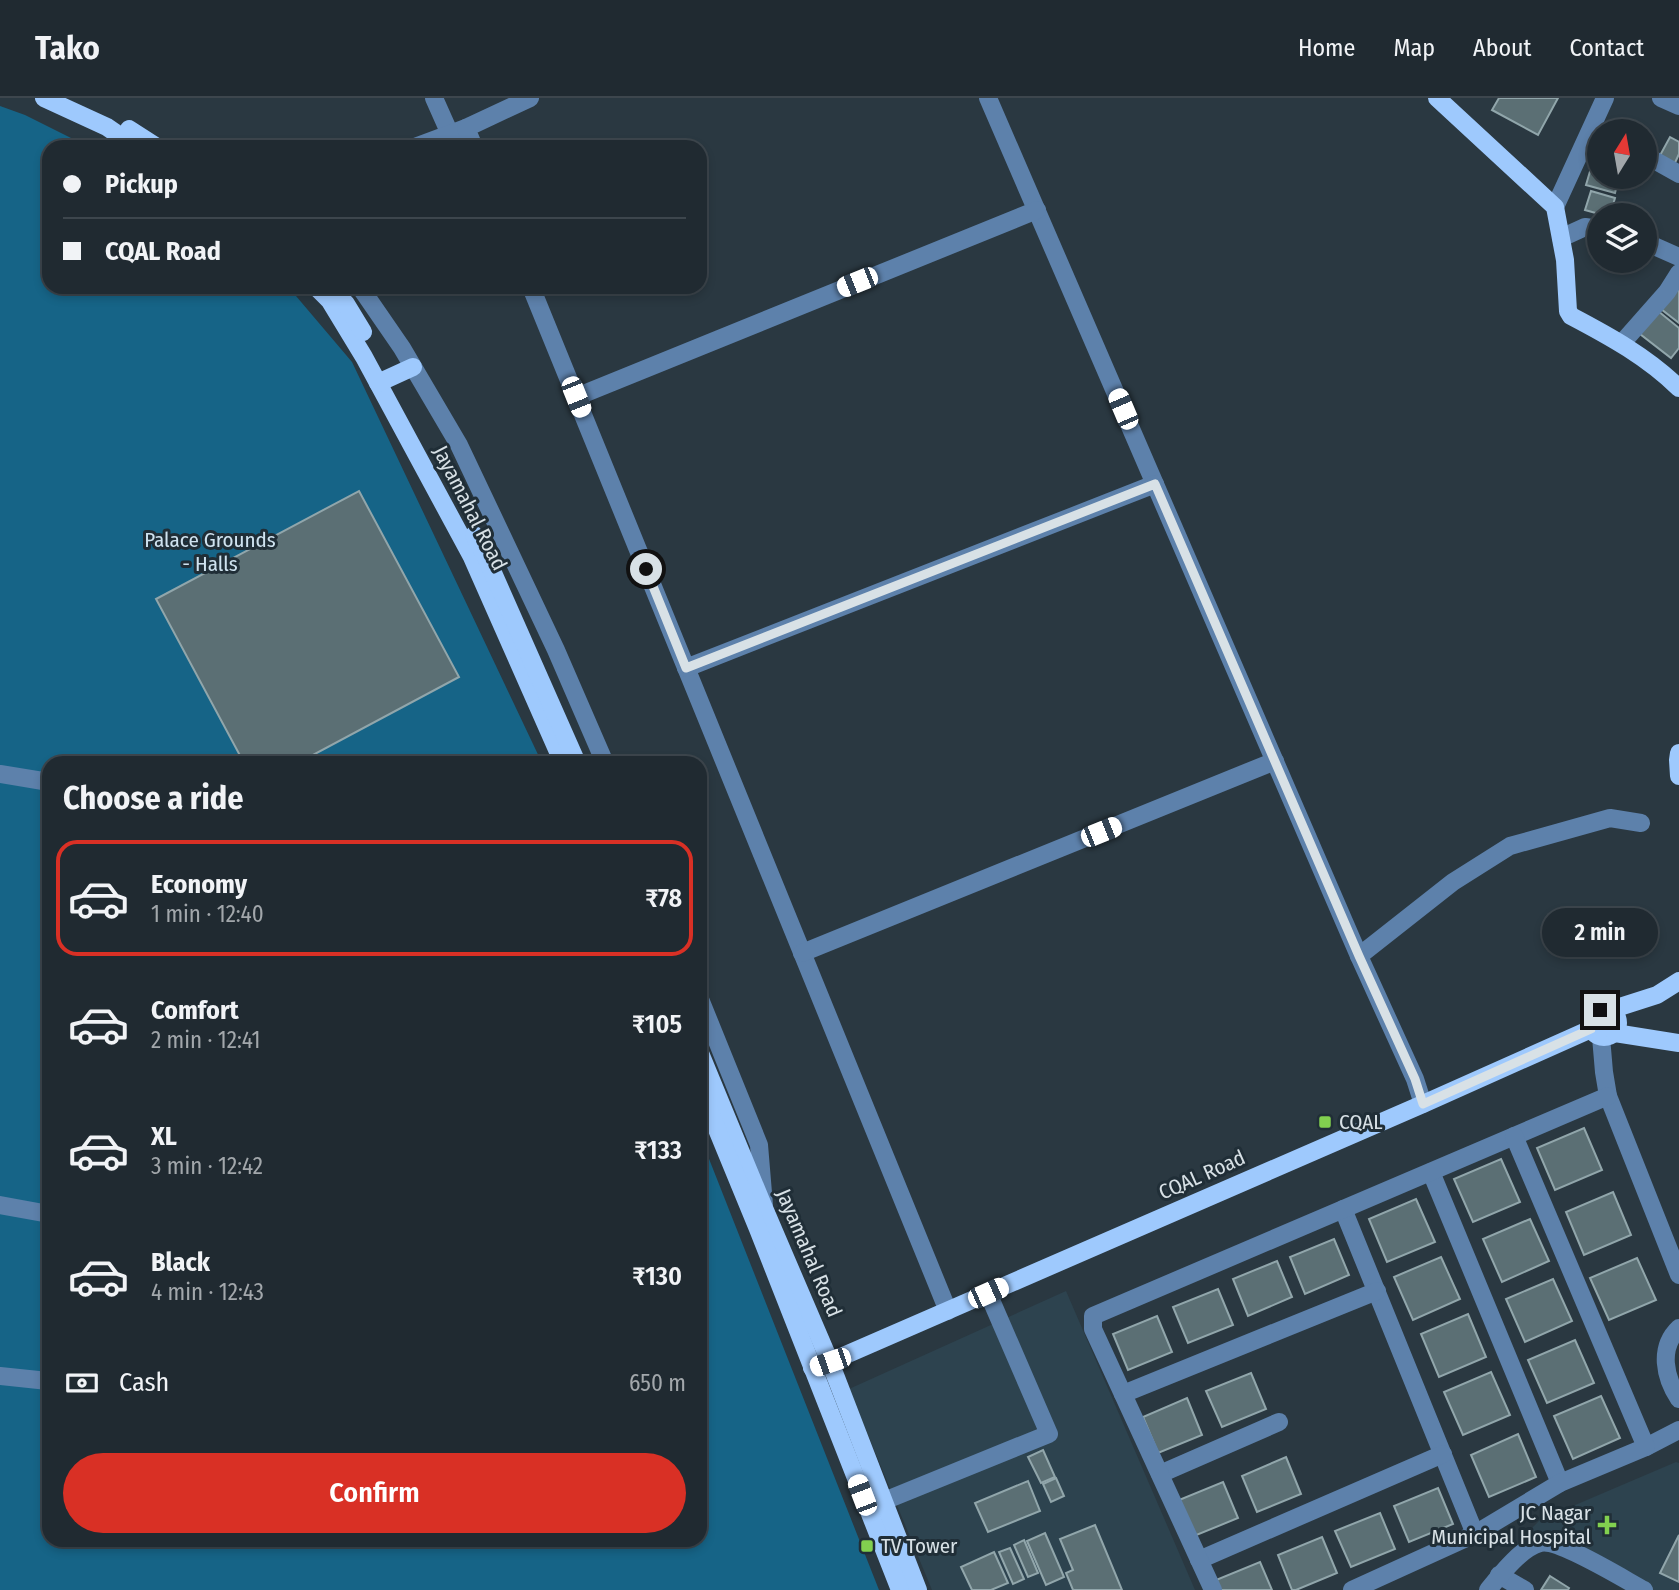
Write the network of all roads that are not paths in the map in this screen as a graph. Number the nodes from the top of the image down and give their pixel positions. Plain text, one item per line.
1 (44, 98) edge
2 (70, 98) edge
3 (434, 98) edge
4 (530, 98) edge
5 (988, 98) edge
6 (1437, 98) edge
7 (1605, 98) edge
8 (1661, 98) edge
9 (1679, 106) edge
10 (1600, 119) edge
11 (458, 131) junction
12 (133, 140) edge
13 (434, 140) edge
14 (467, 140) edge
15 (1587, 148) edge
16 (1657, 162) edge
17 (1679, 174) edge
18 (1555, 207) junction
19 (1037, 209) junction
20 (1587, 227) edge
21 (1561, 238) junction
22 (1657, 247) edge
23 (1679, 257) edge
24 (1677, 279) edge
25 (323, 294) edge
26 (337, 294) edge
27 (365, 294) edge
28 (534, 294) edge
29 (1622, 343) junction
30 (413, 367) junction
31 (384, 381) junction
32 (1679, 388) edge
33 (576, 397) junction
34 (1155, 484) junction
35 (686, 668) junction
36 (1679, 753) edge
37 (560, 756) edge
38 (574, 756) edge
39 (602, 756) edge
40 (1275, 761) junction
41 (0, 774) edge
42 (1679, 776) edge
43 (42, 781) edge
44 (1641, 822) dead end
45 (802, 953) junction
46 (1359, 956) junction
47 (1679, 981) edge
48 (707, 1016) edge
49 (1602, 1033) junction
50 (1679, 1043) edge
51 (707, 1070) edge
52 (1608, 1097) junction
53 (1423, 1104) junction
54 (707, 1105) edge
55 (1514, 1136) junction
56 (1431, 1172) junction
57 (0, 1205) edge
58 (764, 1208) junction
59 (1343, 1209) junction
60 (42, 1213) edge
61 (0, 1216) edge
62 (42, 1224) edge
63 (1679, 1275) edge
64 (1377, 1291) junction
65 (988, 1293) junction
66 (948, 1311) junction
67 (1679, 1328) edge
68 (830, 1362) junction
69 (813, 1368) junction
70 (0, 1376) edge
71 (42, 1380) edge
72 (1123, 1394) junction
73 (1679, 1399) edge
74 (1279, 1422) dead end
75 (1678, 1432) edge
76 (1646, 1447) junction
77 (1443, 1454) junction
78 (1160, 1474) junction
79 (1560, 1483) junction
80 (884, 1501) junction
81 (1475, 1534) junction
82 (1199, 1560) junction
83 (1499, 1575) junction
84 (900, 1590) edge
85 (918, 1590) edge
86 (1213, 1590) edge
87 (1352, 1590) edge
88 (1488, 1590) edge
89 (1525, 1590) edge
90 (1644, 1590) edge

1 - 12 main road
2 - 12 main road
3 - 11 street
4 - 11 street
5 - 19 street
6 - 18 main road
7 - 10 street
8 - 9 street
11 - 13 street
11 - 14 street
15 - 18 street
16 - 17 street
18 - 21 main road
19 - 33 street
19 - 34 street
20 - 21 street
21 - 29 main road
22 - 23 street
24 - 29 street
25 - 31 main road, Jayamahal Road
26 - 31 main road, Jayamahal Road
27 - 30 street
28 - 33 street
29 - 32 main road
30 - 31 main road
30 - 39 street
31 - 37 main road, Jayamahal Road
31 - 38 main road, Jayamahal Road
33 - 35 street
34 - 35 street
34 - 40 street
35 - 45 street
36 - 42 main road
40 - 45 street
40 - 46 street
41 - 43 street
44 - 46 street
45 - 66 street
46 - 53 street
47 - 49 main road, CQAL Road
48 - 58 street
49 - 50 main road
49 - 52 street
49 - 53 main road, CQAL Road
51 - 58 main road, Jayamahal Road
52 - 55 street
52 - 63 street
53 - 65 main road, CQAL Road
54 - 69 main road, Jayamahal Road
55 - 56 street
55 - 76 street
56 - 59 street
56 - 79 street
57 - 60 street
58 - 68 main road, Jayamahal Road
59 - 64 street
59 - 72 street
61 - 62 street
64 - 72 street
64 - 77 street
65 - 66 main road, CQAL Road
65 - 80 street
66 - 68 main road, CQAL Road
67 - 73 street
68 - 69 main road, CQAL Road
68 - 80 main road, Jayamahal Road
69 - 84 main road, Jayamahal Road
70 - 71 street
72 - 78 street
74 - 78 street
75 - 76 street
76 - 79 street
77 - 81 street
77 - 82 street
78 - 82 street
79 - 81 street
80 - 85 main road, Jayamahal Road
81 - 87 street
82 - 86 street
83 - 88 street
83 - 89 street
83 - 90 street

